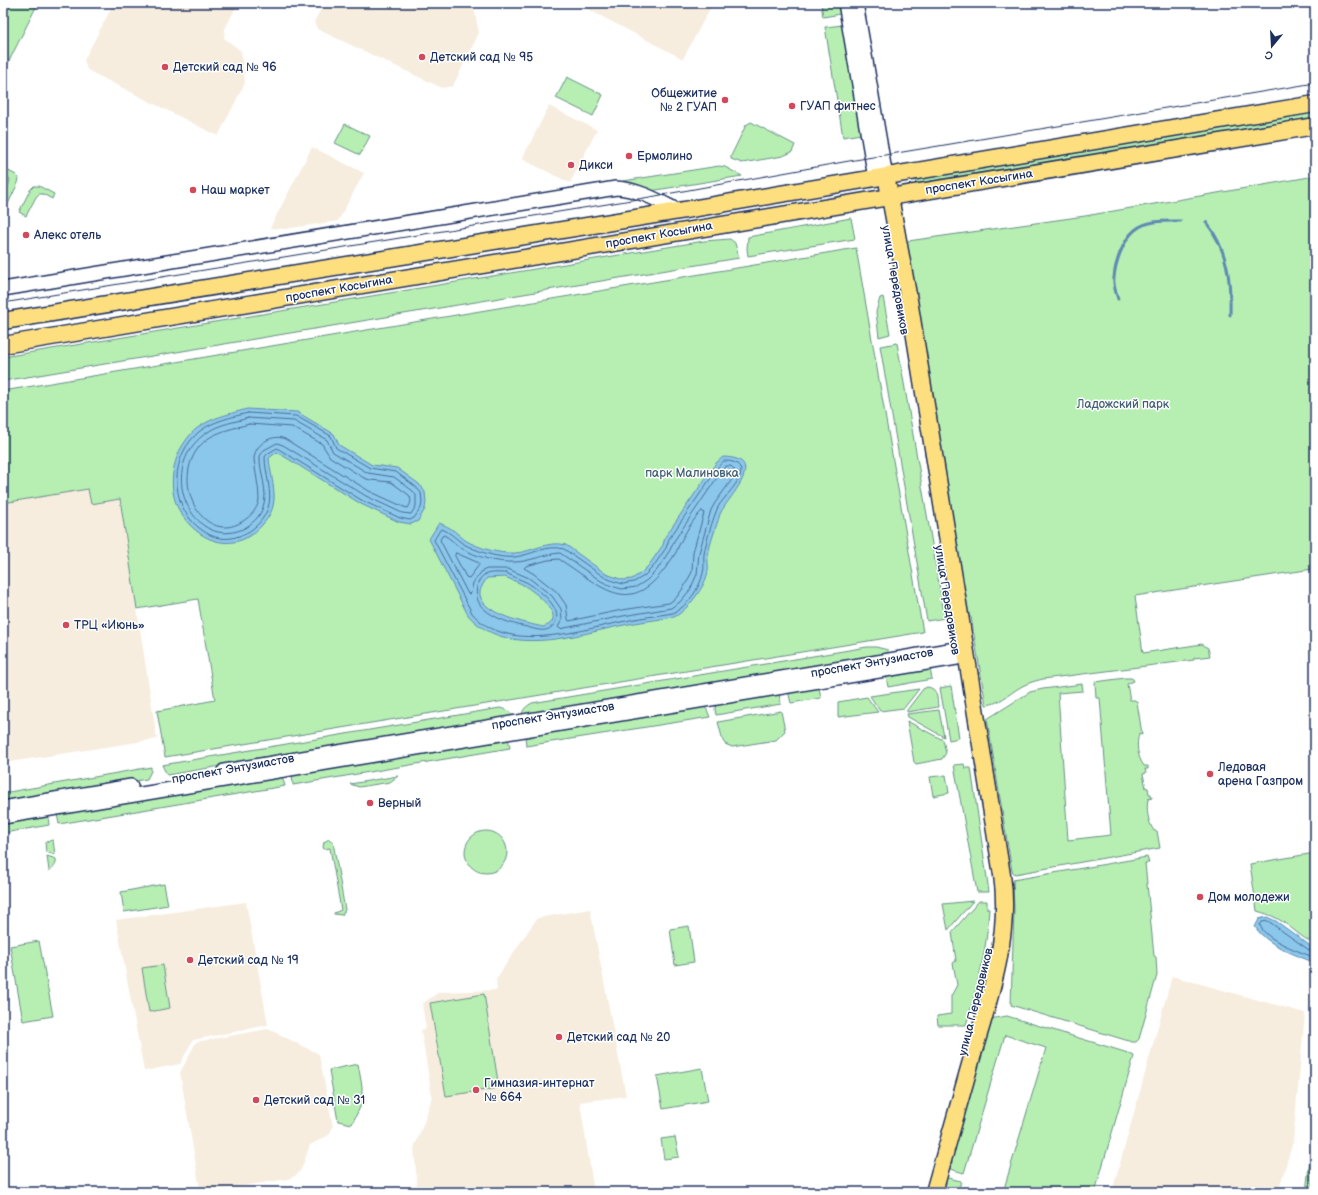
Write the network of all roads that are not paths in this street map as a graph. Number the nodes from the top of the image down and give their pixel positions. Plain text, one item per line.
1 (845, 3) edge
2 (856, 3) edge
3 (1315, 104) edge
4 (1315, 126) edge
5 (880, 177) junction
6 (885, 198) junction
7 (679, 211) junction
8 (3, 289) edge
9 (3, 321) edge
10 (3, 345) edge
11 (959, 653) junction
12 (3, 808) edge
13 (3, 817) edge
14 (924, 1192) edge
15 (934, 1192) edge

1 - 5 street, улица Передовиков
2 - 5 street, улица Передовиков
3 - 5 main road, проспект Косыгина
4 - 6 main road, проспект Косыгина
5 - 6 main road, улица Передовиков
5 - 7 main road, проспект Косыгина
6 - 10 main road, проспект Косыгина
6 - 11 main road, улица Передовиков
7 - 8 street
7 - 9 main road, проспект Косыгина
11 - 12 street, проспект Энтузиастов
11 - 13 street, проспект Энтузиастов
11 - 14 main road, улица Передовиков
11 - 15 main road, улица Передовиков

